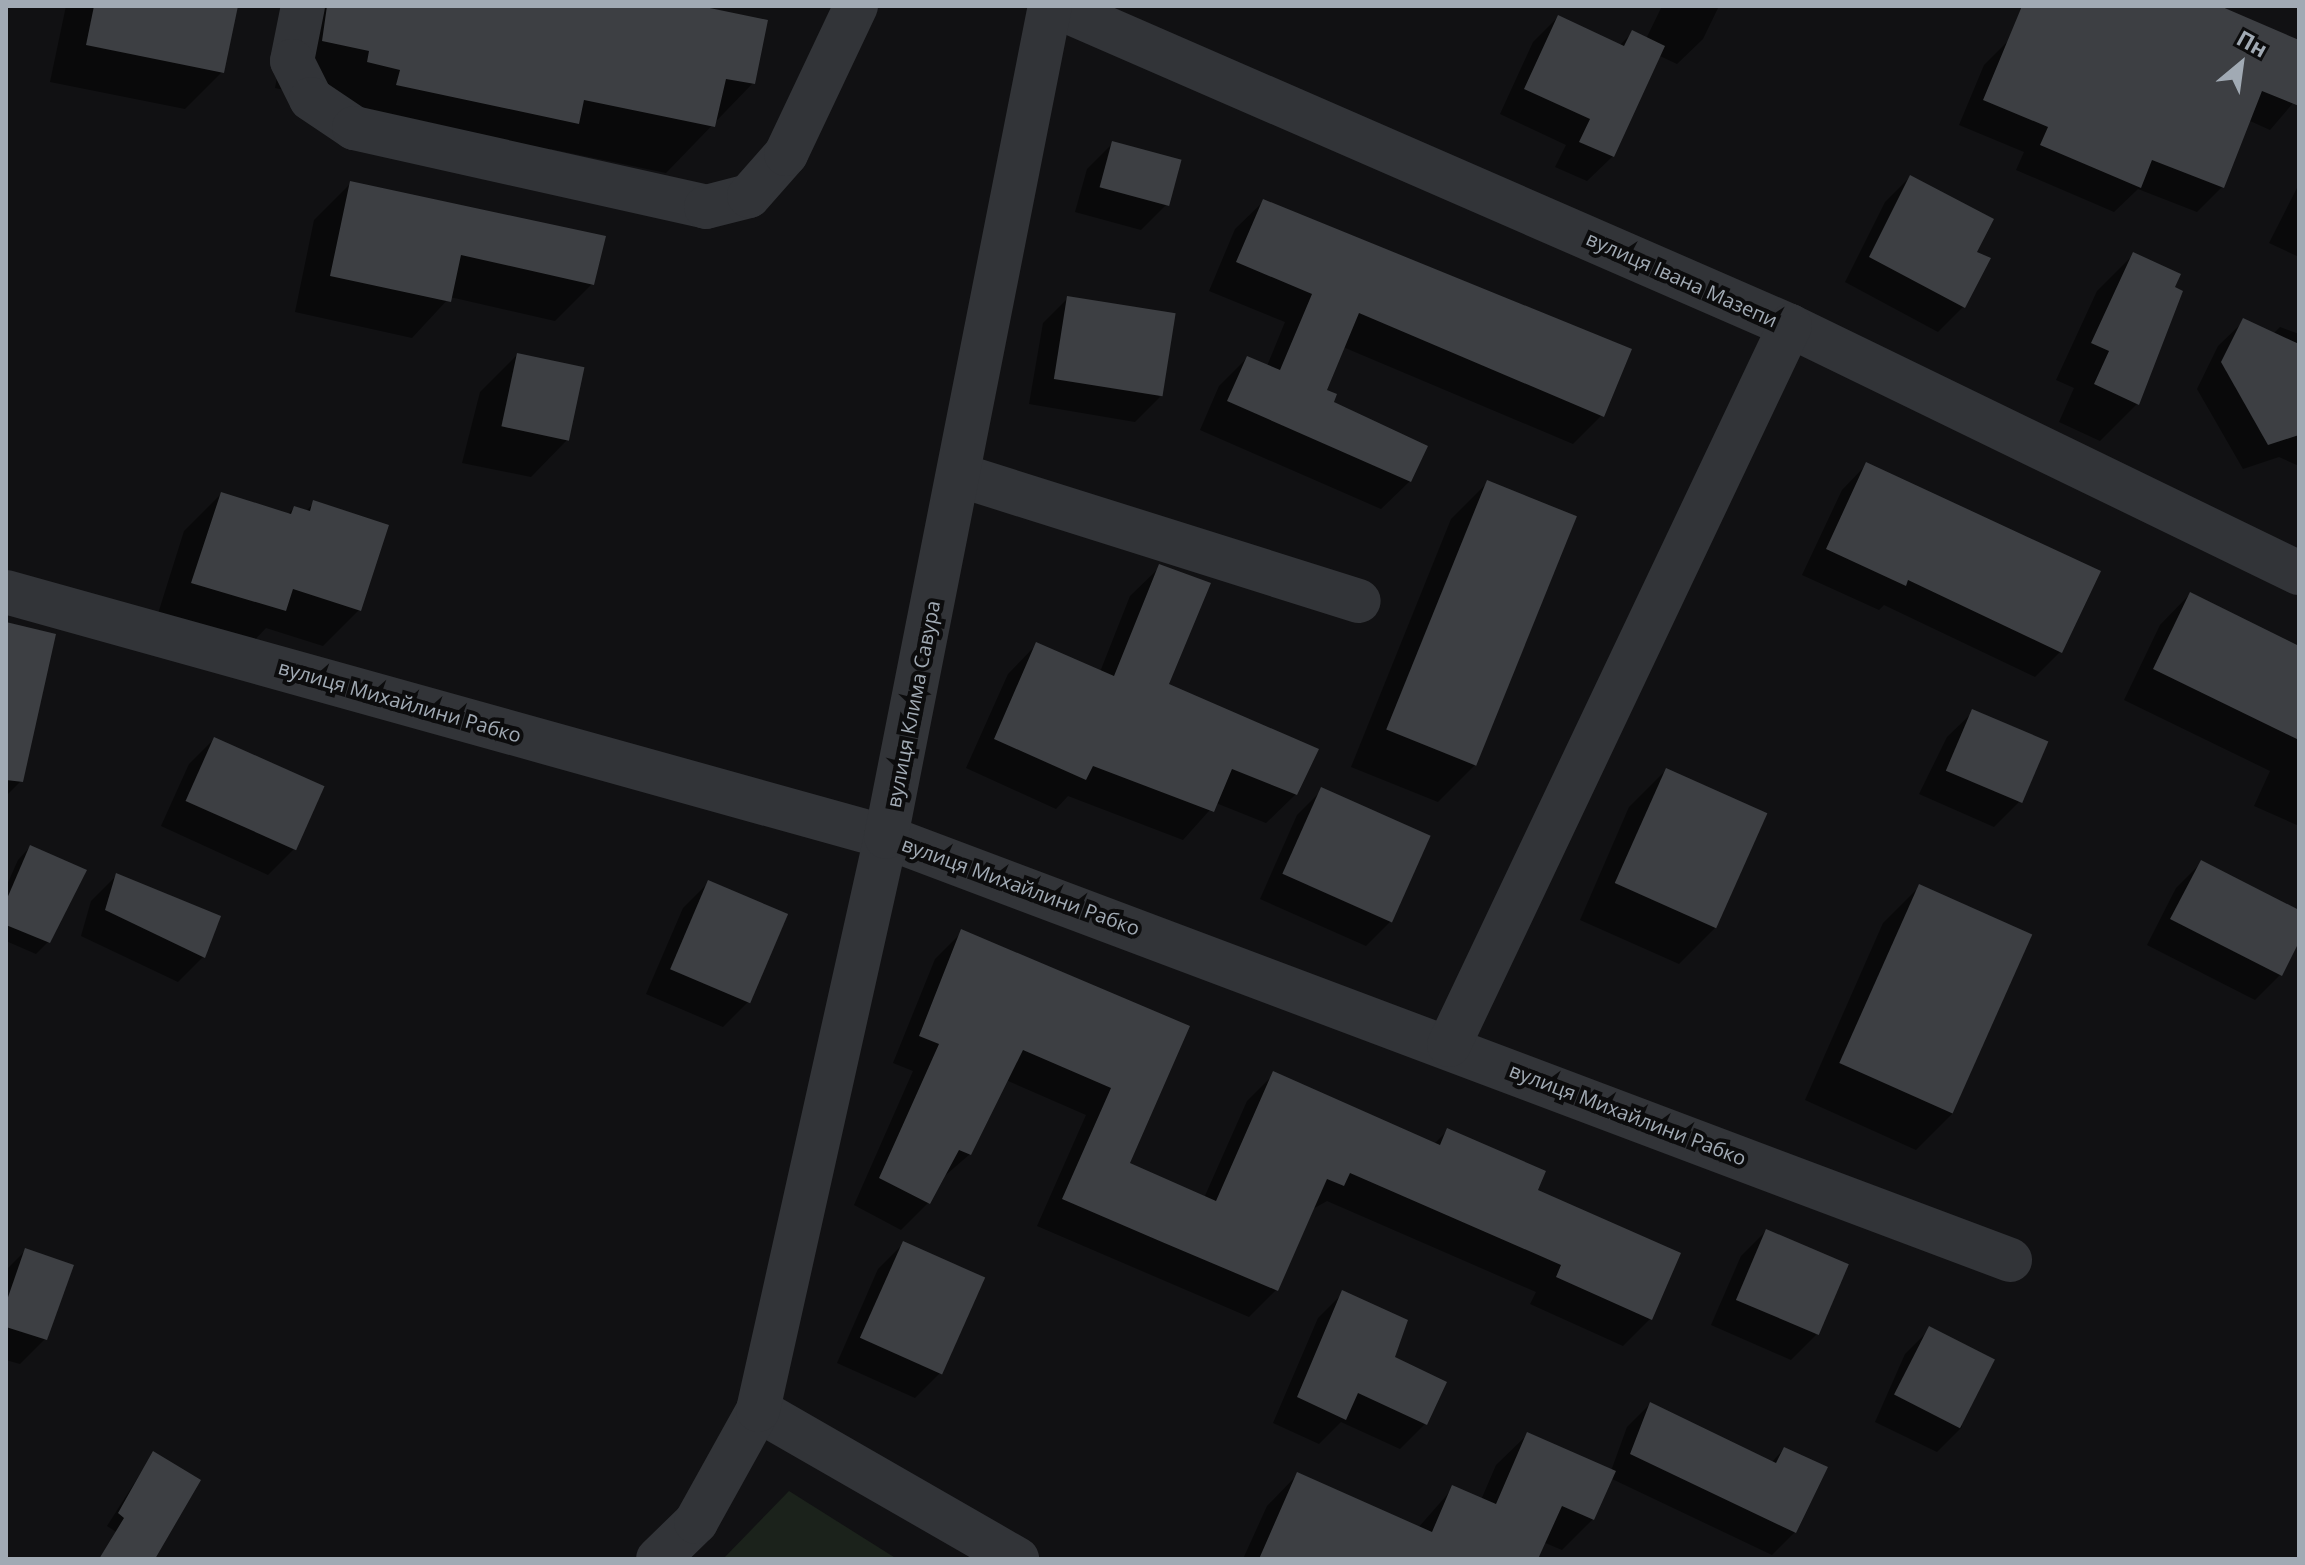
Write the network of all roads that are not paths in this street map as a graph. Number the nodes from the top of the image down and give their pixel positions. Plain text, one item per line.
1 (303, 6) edge
2 (856, 6) edge
3 (1053, 6) edge
4 (1790, 326) junction
5 (959, 475) junction
6 (2299, 573) edge
7 (6, 592) edge
8 (1359, 601) dead end
9 (886, 837) junction
10 (1449, 1045) junction
11 (2010, 1260) dead end
12 (758, 1410) junction
13 (658, 1559) edge
14 (1017, 1559) edge

1 - 2 street
3 - 4 street, вулиця Івана Мазепи
3 - 5 street, вулиця Клима Савура
4 - 6 street, вулиця Івана Мазепи
4 - 10 street
5 - 8 street
5 - 9 street, вулиця Клима Савура
7 - 9 street, вулиця Михайлини Рабко
9 - 10 street, вулиця Михайлини Рабко
9 - 12 street, вулиця Клима Савура
10 - 11 street, вулиця Михайлини Рабко
12 - 13 street, вулиця Клима Савура
12 - 14 street

